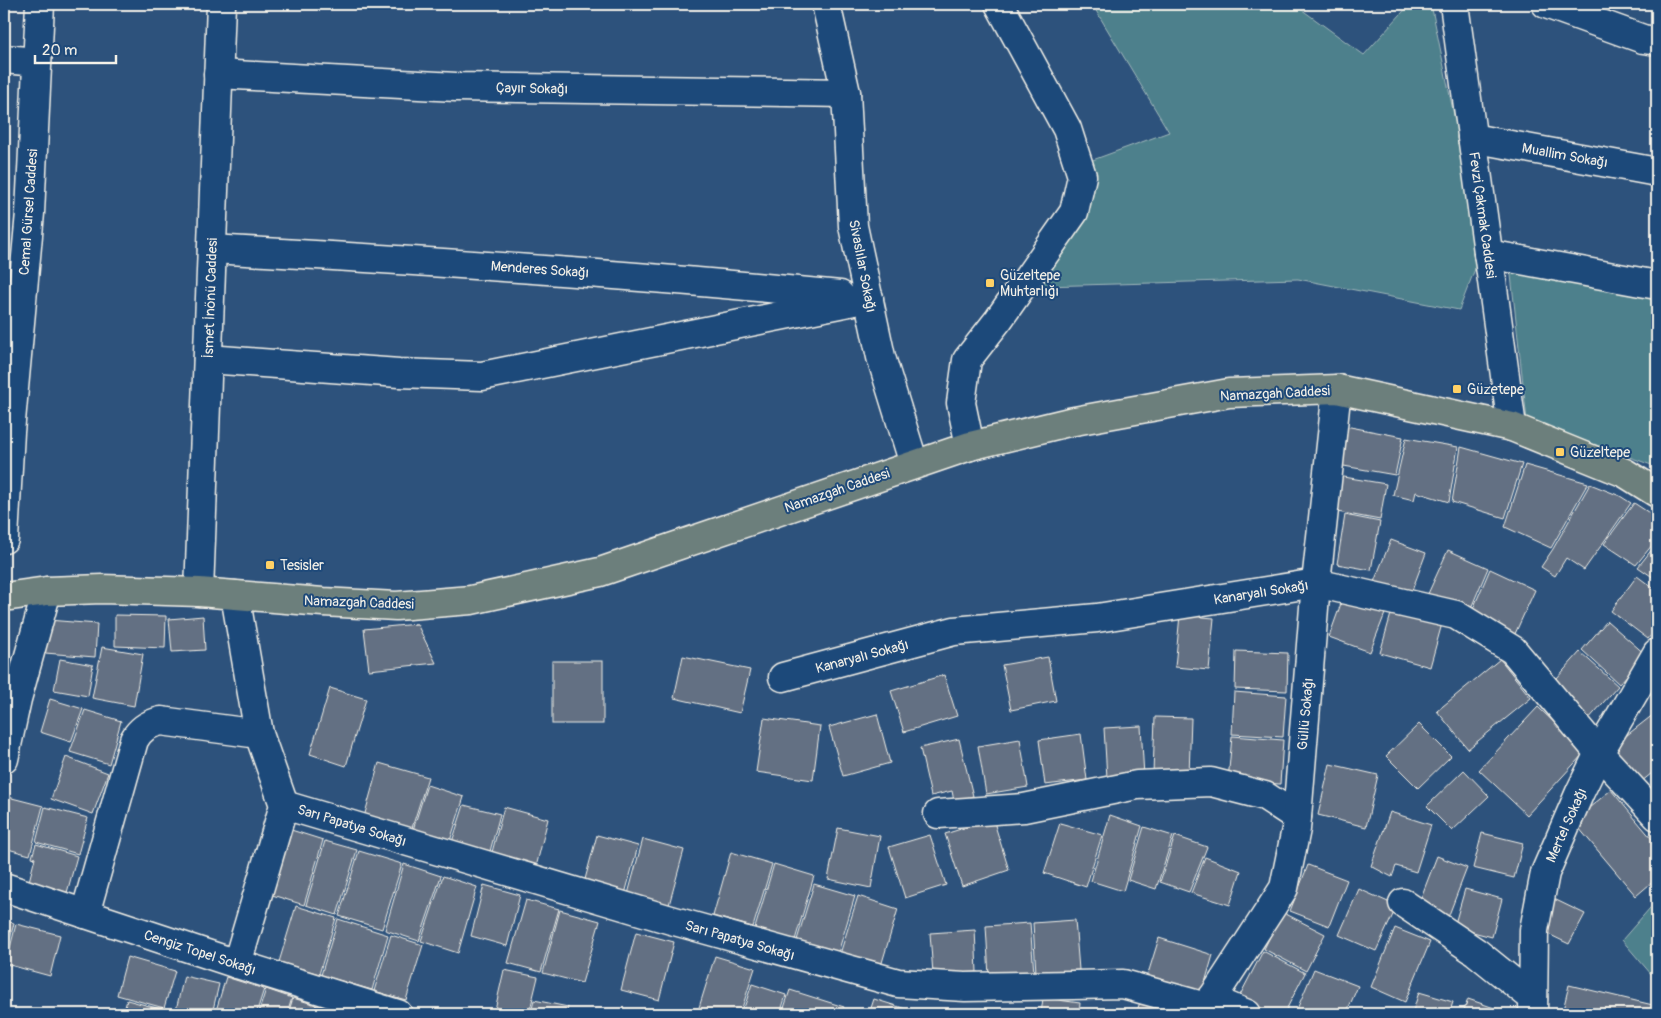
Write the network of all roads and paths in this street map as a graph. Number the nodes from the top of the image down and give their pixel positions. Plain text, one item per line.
1 (40, 4) edge
2 (221, 4) edge
3 (826, 4) edge
4 (999, 4) edge
5 (1454, 4) edge
6 (1546, 4) edge
7 (1657, 40) edge
8 (4, 60) edge
9 (37, 62) junction
10 (218, 74) junction
11 (846, 94) junction
12 (1472, 138) junction
13 (1657, 172) edge
14 (15, 248) edge
15 (212, 249) junction
16 (1488, 254) junction
17 (1657, 285) edge
18 (869, 298) junction
19 (208, 360) junction
20 (1337, 389) junction
21 (7, 420) edge
22 (1512, 427) junction
23 (970, 446) junction
24 (914, 464) junction
25 (1657, 493) edge
26 (4, 539) edge
27 (1316, 583) junction
28 (47, 591) junction
29 (199, 592) junction
30 (235, 595) junction
31 (4, 597) edge
32 (1657, 653) edge
33 (783, 677) dead end
34 (259, 734) junction
35 (1599, 753) junction
36 (4, 759) edge
37 (284, 805) junction
38 (938, 814) dead end
39 (1657, 816) edge
40 (1297, 817) junction
41 (4, 887) edge
42 (1402, 903) dead end
43 (85, 914) junction
44 (237, 964) junction
45 (1533, 1006) edge
46 (1207, 1007) edge
47 (357, 1008) edge
48 (398, 1014) edge
49 (1247, 1014) edge

1 - 9 street, Cemal Gürsel Caddesi
2 - 10 street, İsmet İnönü Caddesi
3 - 11 street, Sivaslılar Sokağı
4 - 23 street
5 - 12 street, Fevzi Çakmak Caddesi
6 - 7 street
8 - 9 street
9 - 14 street, Cemal Gürsel Caddesi
10 - 11 street, Çayır Sokağı
10 - 15 street, İsmet İnönü Caddesi
11 - 18 street, Sivaslılar Sokağı
12 - 13 street, Muallim Sokağı
12 - 16 street, Fevzi Çakmak Caddesi
14 - 21 street, Cemal Gürsel Caddesi
15 - 18 street, Menderes Sokağı
15 - 19 street, İsmet İnönü Caddesi
16 - 17 street
16 - 22 street, Fevzi Çakmak Caddesi
18 - 19 street
18 - 24 street, Sivaslılar Sokağı
19 - 29 street, İsmet İnönü Caddesi
20 - 22 main road, Namazgah Caddesi
20 - 23 main road, Namazgah Caddesi
20 - 27 street, Güllü Sokağı
21 - 26 street, Cemal Gürsel Caddesi
22 - 25 main road, Namazgah Caddesi
23 - 24 main road, Namazgah Caddesi
24 - 30 main road, Namazgah Caddesi
27 - 33 street, Kanaryalı Sokağı
27 - 35 street, Kanaryalı Sokağı
27 - 40 street, Güllü Sokağı
28 - 29 main road, Namazgah Caddesi
28 - 31 main road, Namazgah Caddesi
28 - 36 street
29 - 30 main road, Namazgah Caddesi
30 - 34 street, Sarı Papatya Sokağı
32 - 35 street, Mertel Sokağı
34 - 37 street, Sarı Papatya Sokağı
34 - 43 street
35 - 39 street, Kanaryalı Sokağı
35 - 45 street, Mertel Sokağı
37 - 44 street, Sarı Papatya Sokağı
37 - 46 street, Sarı Papatya Sokağı
38 - 40 street
40 - 46 street, Güllü Sokağı
41 - 43 street, Cengiz Topel Sokağı
42 - 45 street
43 - 44 street, Cengiz Topel Sokağı
44 - 47 street, Cengiz Topel Sokağı
46 - 49 street, Sarı Papatya Sokağı
47 - 48 street, Cengiz Topel Sokağı

